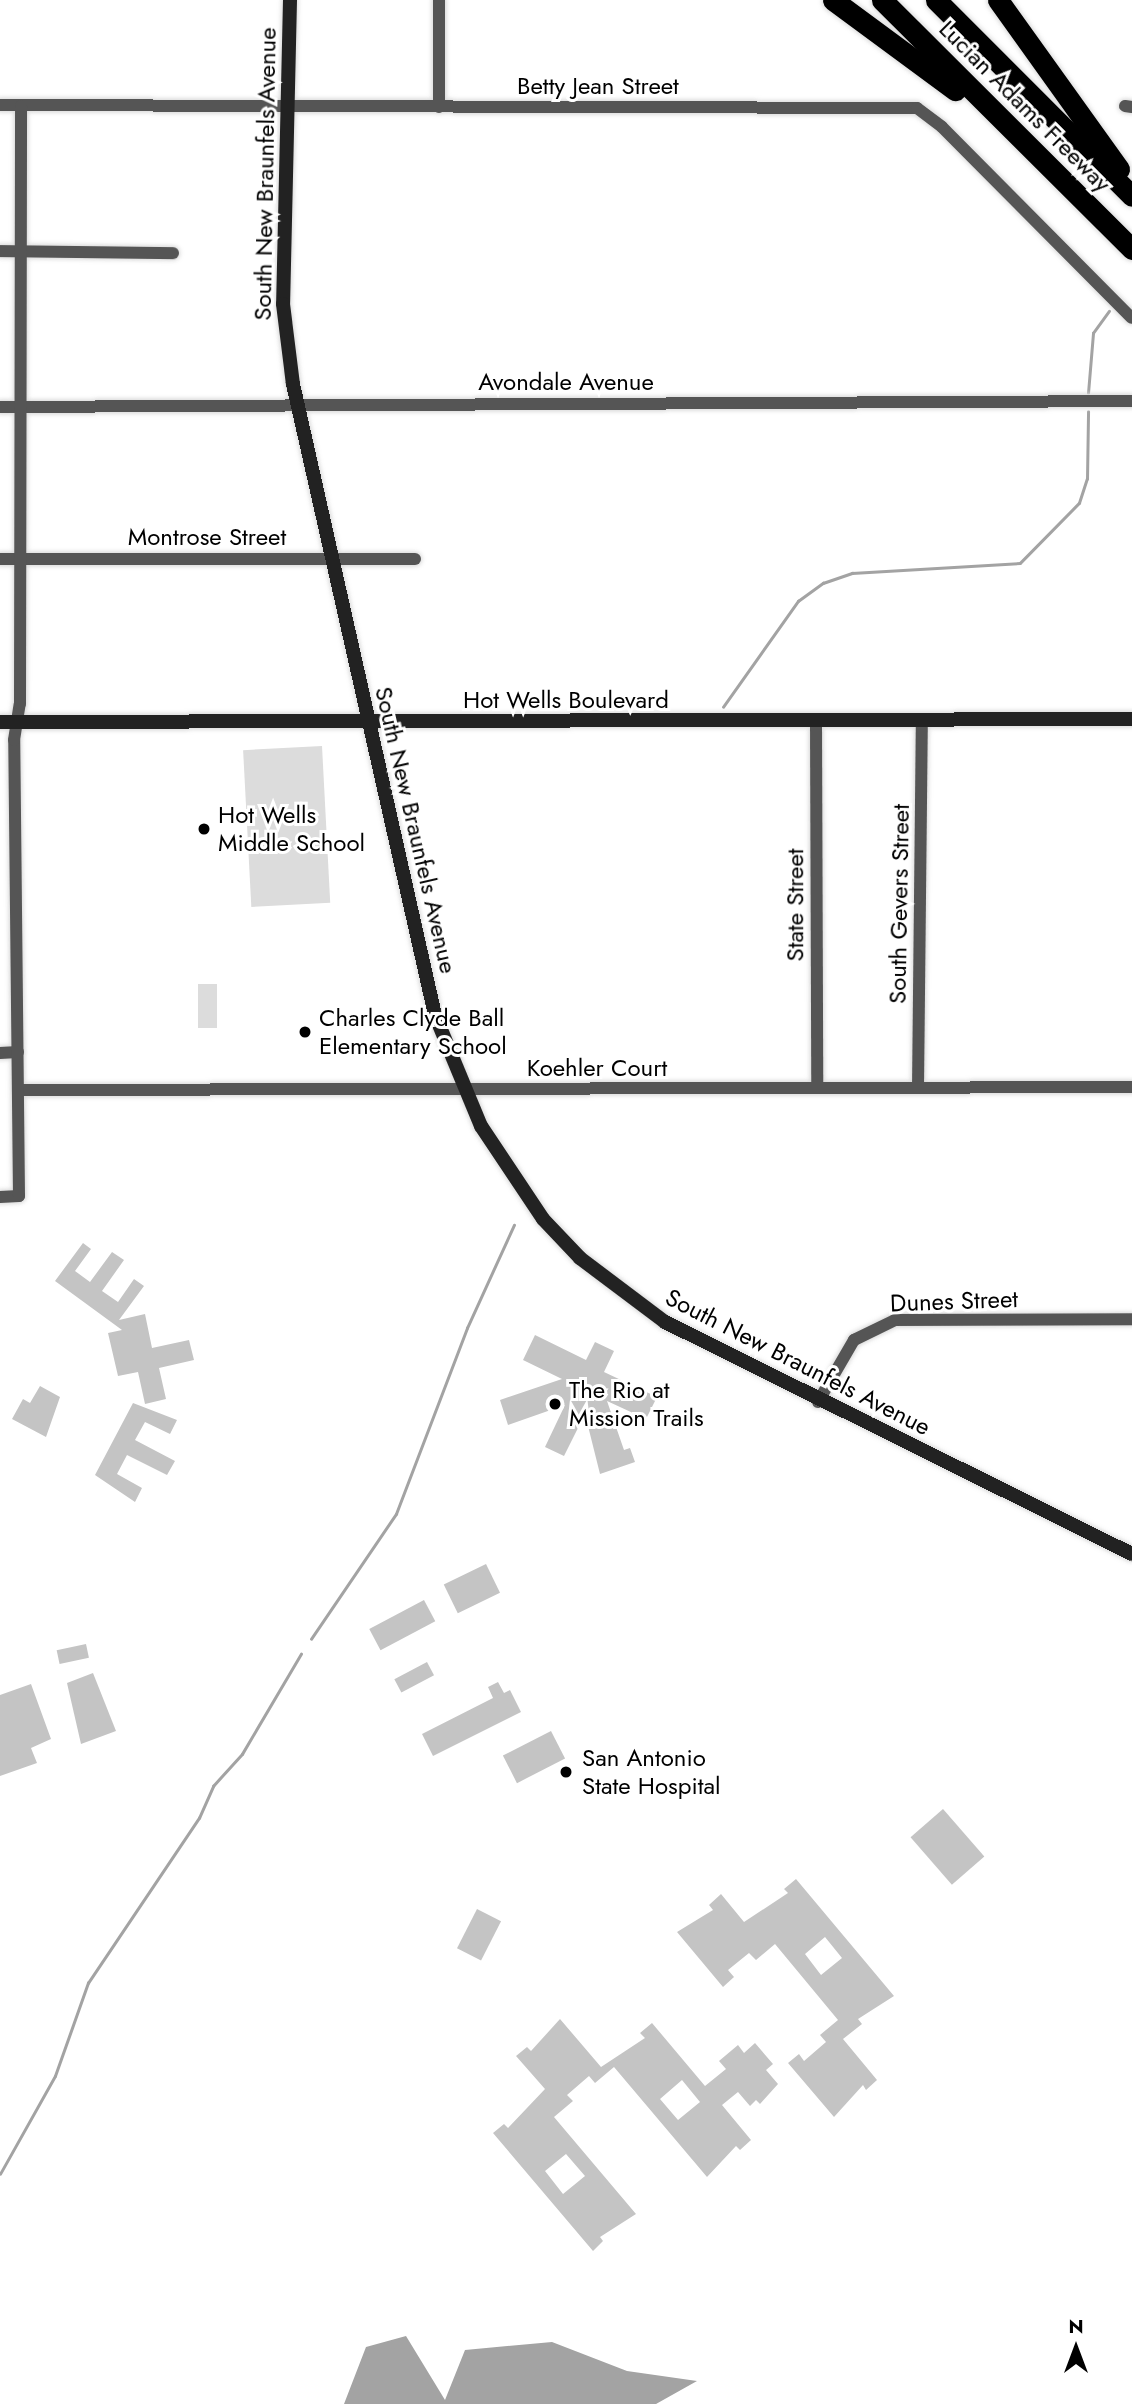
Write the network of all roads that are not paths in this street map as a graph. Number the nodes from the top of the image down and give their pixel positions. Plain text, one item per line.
1 (290, 0) edge
2 (439, 0) edge
3 (834, 0) edge
4 (882, 0) edge
5 (936, 0) edge
6 (998, 0) edge
7 (0, 105) edge
8 (21, 106) junction
9 (287, 106) junction
10 (439, 107) junction
11 (1132, 188) edge
12 (1132, 196) edge
13 (1091, 208) junction
14 (1132, 249) edge
15 (0, 251) edge
16 (21, 251) junction
17 (173, 253) dead end
18 (1132, 318) edge
19 (1132, 401) edge
20 (298, 404) junction
21 (0, 407) edge
22 (20, 407) junction
23 (331, 558) junction
24 (0, 559) edge
25 (20, 559) junction
26 (415, 559) dead end
27 (1132, 719) edge
28 (922, 721) junction
29 (0, 722) edge
30 (17, 722) junction
31 (816, 722) junction
32 (369, 723) junction
33 (15, 903) junction
34 (0, 905) edge
35 (0, 1052) edge
36 (18, 1052) junction
37 (1132, 1087) edge
38 (817, 1088) junction
39 (918, 1088) junction
40 (20, 1090) junction
41 (463, 1090) junction
42 (0, 1196) edge
43 (1132, 1319) edge
44 (818, 1402) junction
45 (1132, 1554) edge

1 - 9 main road, South New Braunfels Avenue
2 - 10 street
3 - 13 highway
4 - 13 highway, Lucian Adams Freeway
5 - 12 highway, Lucian Adams Freeway
6 - 11 highway
7 - 8 street, Betty Jean Street
8 - 9 street, Betty Jean Street
8 - 16 street
9 - 10 street, Betty Jean Street
9 - 20 main road, South New Braunfels Avenue
10 - 18 street, Betty Jean Street
13 - 14 highway, Lucian Adams Freeway
15 - 16 street
16 - 17 street
16 - 22 street
19 - 20 street, Avondale Avenue
20 - 22 street, Avondale Avenue
20 - 23 main road, South New Braunfels Avenue
21 - 22 street, Avondale Avenue
22 - 25 street
23 - 25 street, Montrose Street
23 - 26 street, Montrose Street
23 - 32 main road, South New Braunfels Avenue
24 - 25 street, Montrose Street
25 - 30 street
27 - 28 main road, Hot Wells Boulevard
28 - 31 main road, Hot Wells Boulevard
28 - 39 street, South Gevers Street
29 - 30 main road, Hot Wells Boulevard
30 - 32 main road, Hot Wells Boulevard
30 - 33 street
31 - 32 main road, Hot Wells Boulevard
31 - 38 street, State Street
32 - 41 main road, South New Braunfels Avenue
33 - 34 street
33 - 36 street
35 - 36 street
36 - 40 street
37 - 39 street, Koehler Court
38 - 39 street, Koehler Court
38 - 41 street, Koehler Court
40 - 41 street, Koehler Court
40 - 42 street
41 - 44 main road, South New Braunfels Avenue
43 - 44 street, Dunes Street
44 - 45 main road, South New Braunfels Avenue

